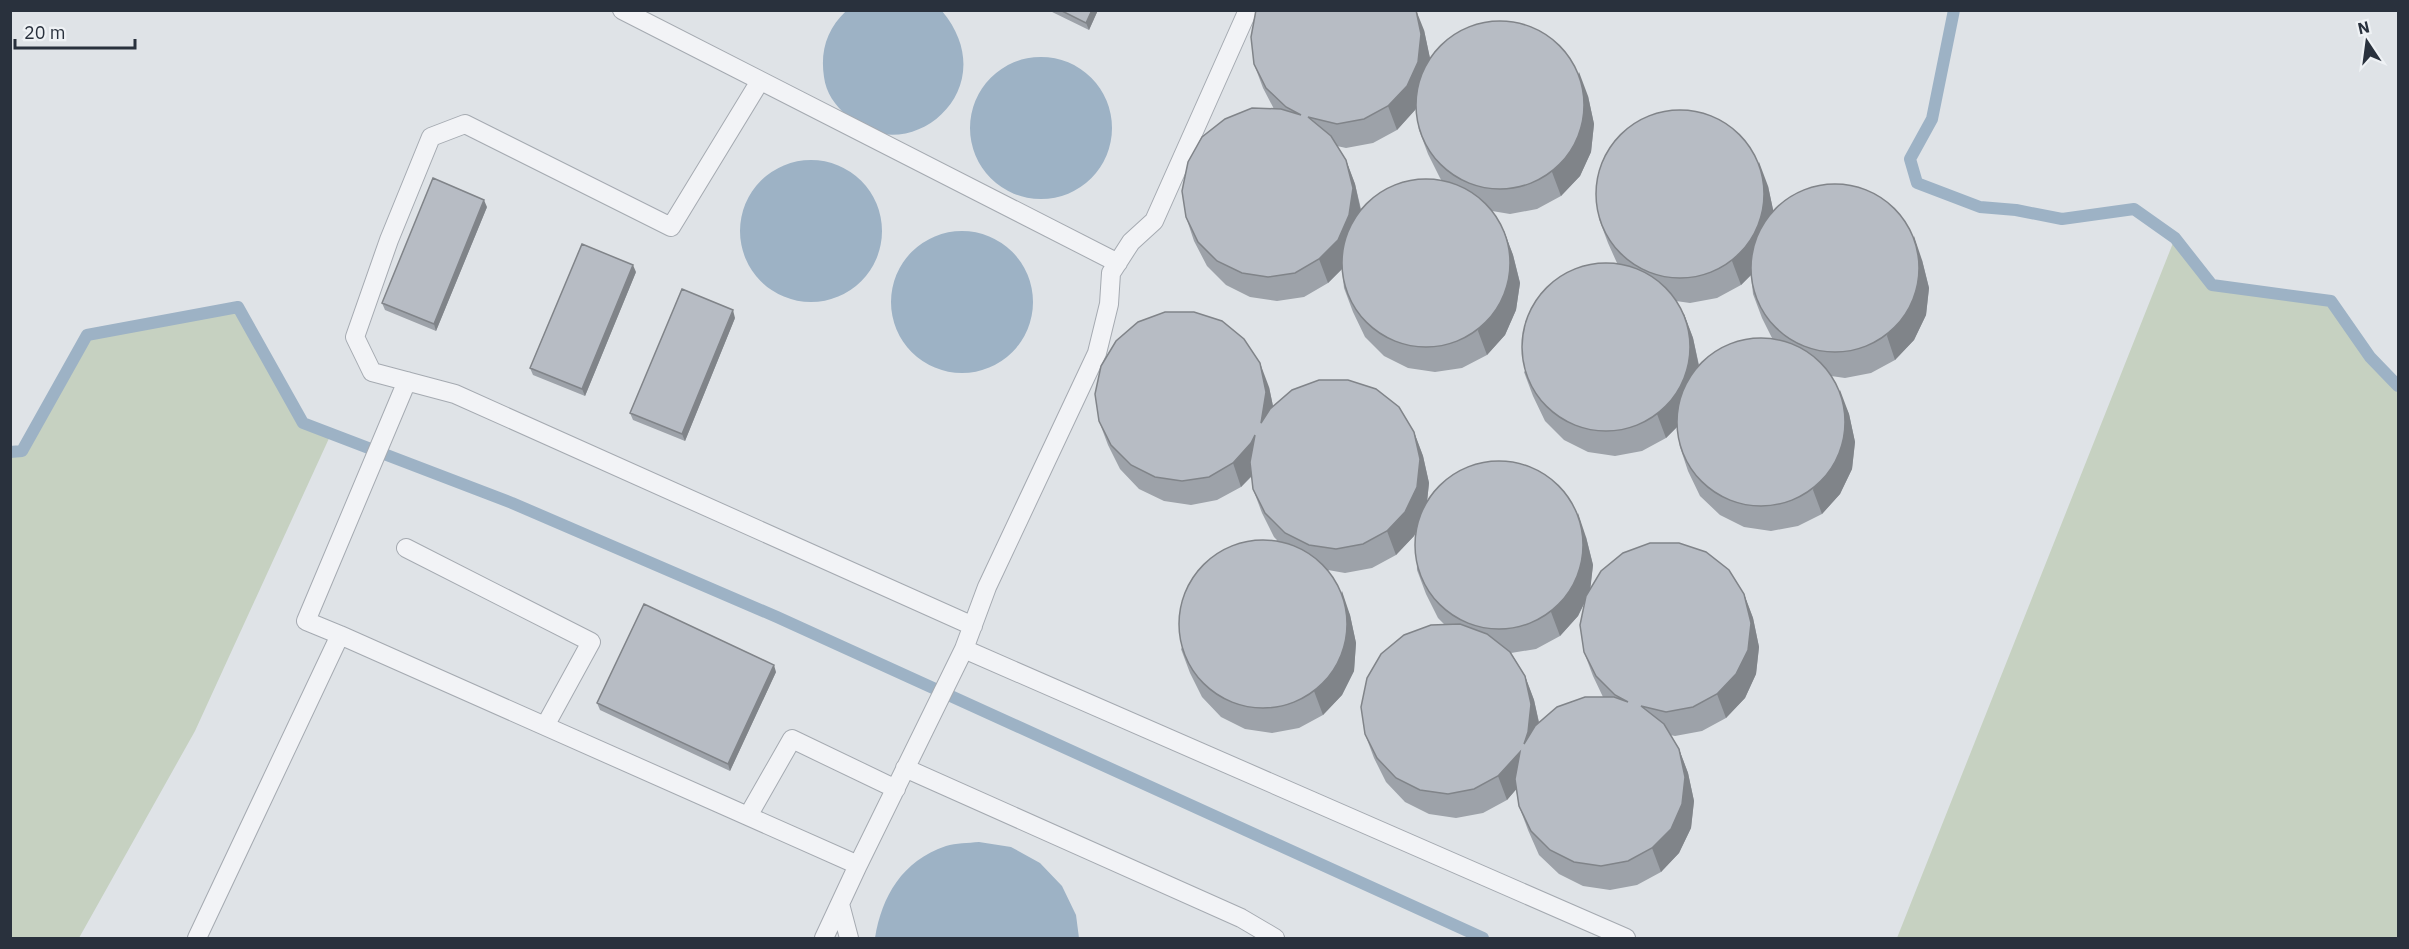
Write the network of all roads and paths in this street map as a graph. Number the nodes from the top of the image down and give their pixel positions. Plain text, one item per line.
1 (621, 10) edge
2 (1248, 10) edge
3 (760, 81) junction
4 (1118, 263) junction
5 (407, 381) junction
6 (406, 548) dead end
7 (973, 626) junction
8 (340, 635) junction
9 (964, 649) junction
10 (545, 726) junction
11 (905, 768) junction
12 (896, 789) junction
13 (748, 816) junction
14 (858, 865) junction
15 (840, 904) junction
16 (197, 939) edge
17 (824, 939) edge
18 (849, 939) edge
19 (1275, 939) edge
20 (1626, 939) edge

1 - 3 lane
2 - 4 lane
3 - 4 lane
3 - 5 lane
4 - 7 lane
5 - 7 lane
5 - 8 lane
6 - 10 lane
7 - 9 lane
8 - 10 lane
8 - 16 lane
9 - 11 lane
9 - 20 lane
10 - 13 lane
11 - 12 lane
11 - 19 lane
12 - 13 lane
12 - 14 lane
13 - 14 lane
14 - 15 lane
15 - 17 lane
15 - 18 lane

